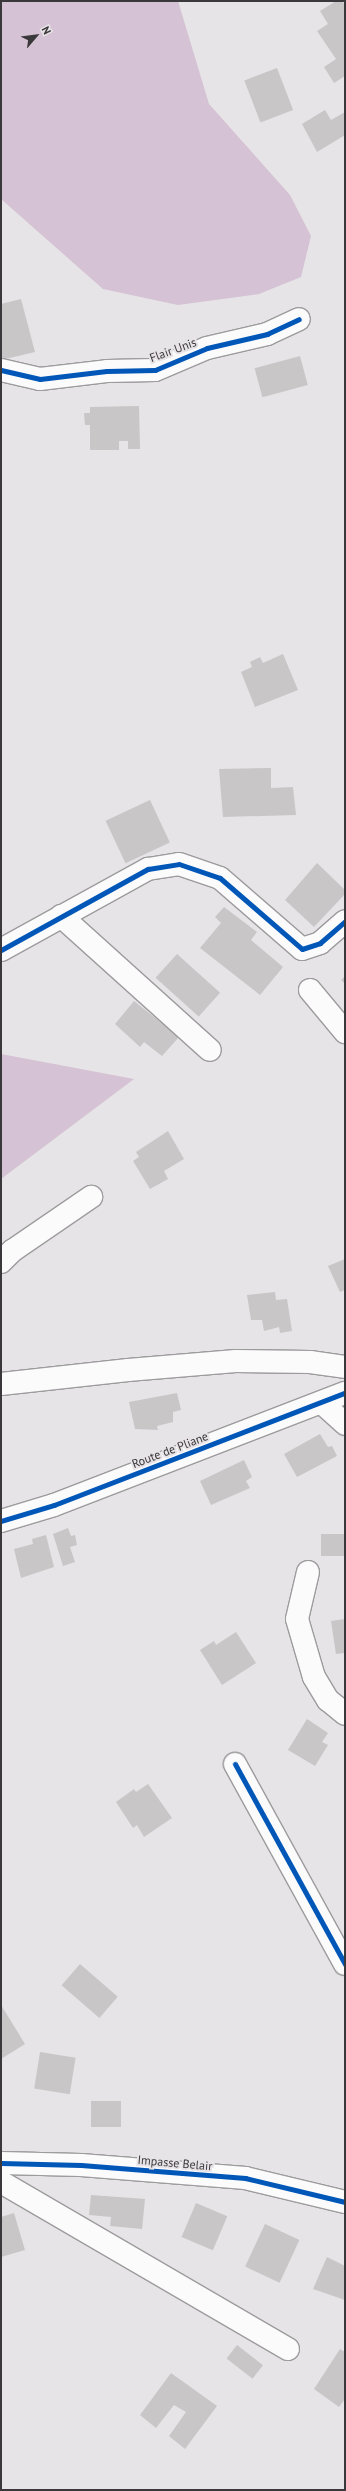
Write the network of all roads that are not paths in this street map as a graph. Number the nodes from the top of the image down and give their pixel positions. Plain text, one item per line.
1 (300, 319) dead end
2 (1, 370) edge
3 (61, 916) junction
4 (345, 921) edge
5 (1, 950) edge
6 (310, 990) dead end
7 (345, 1032) edge
8 (210, 1050) dead end
9 (91, 1197) dead end
10 (1, 1262) edge
11 (345, 1367) edge
12 (1, 1384) edge
13 (345, 1393) edge
14 (322, 1403) junction
15 (345, 1424) edge
16 (1, 1521) edge
17 (308, 1572) dead end
18 (345, 1714) edge
19 (235, 1764) dead end
20 (345, 1964) edge
21 (1, 2163) edge
22 (1, 2182) edge
23 (345, 2202) edge
24 (288, 2349) dead end

1 - 2 street, Flair Unis
3 - 4 street
3 - 5 street
3 - 8 street
6 - 7 street
9 - 10 street
11 - 12 street
13 - 14 street, Route de Pliane
14 - 15 street
14 - 16 street, Route de Pliane
17 - 18 street
19 - 20 street
21 - 23 street, Impasse Belair
22 - 24 street

